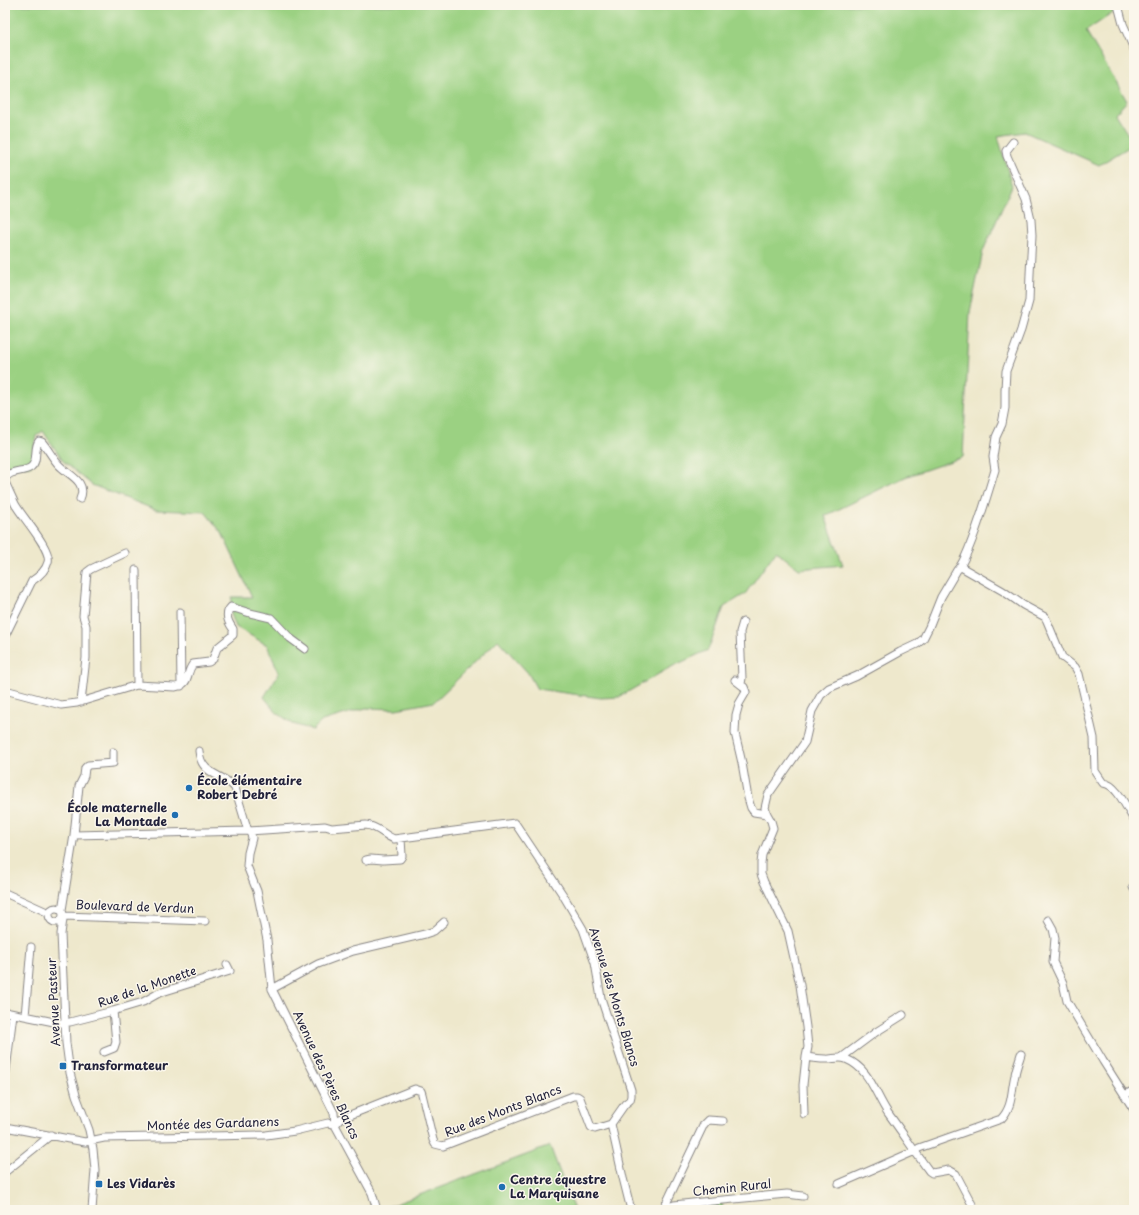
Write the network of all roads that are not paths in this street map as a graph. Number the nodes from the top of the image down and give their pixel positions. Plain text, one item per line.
1 (1118, 5) edge
2 (1134, 49) edge
3 (1013, 142) dead end
4 (5, 479) edge
5 (5, 482) edge
6 (80, 499) dead end
7 (125, 553) dead end
8 (961, 567) junction
9 (136, 570) dead end
10 (180, 612) dead end
11 (743, 622) dead end
12 (5, 636) edge
13 (304, 649) dead end
14 (137, 685) junction
15 (180, 686) junction
16 (5, 690) edge
17 (81, 702) junction
18 (200, 751) dead end
19 (113, 752) dead end
20 (767, 814) junction
21 (1134, 820) edge
22 (248, 831) junction
23 (74, 835) junction
24 (401, 838) junction
25 (366, 860) dead end
26 (5, 893) edge
27 (49, 913) junction
28 (61, 914) junction
29 (1048, 920) dead end
30 (205, 921) dead end
31 (444, 922) dead end
32 (55, 923) junction
33 (61, 934) junction
34 (30, 947) dead end
35 (227, 964) dead end
36 (272, 989) junction
37 (5, 1012) edge
38 (114, 1012) junction
39 (13, 1014) junction
40 (903, 1015) dead end
41 (25, 1016) junction
42 (65, 1022) junction
43 (104, 1052) dead end
44 (1021, 1054) dead end
45 (806, 1056) junction
46 (841, 1058) junction
47 (5, 1078) edge
48 (1134, 1090) edge
49 (1125, 1095) junction
50 (1134, 1110) edge
51 (804, 1114) dead end
52 (723, 1121) dead end
53 (611, 1124) junction
54 (335, 1125) junction
55 (5, 1127) edge
56 (51, 1136) junction
57 (91, 1141) junction
58 (915, 1151) junction
59 (5, 1172) edge
60 (839, 1184) dead end
61 (803, 1196) dead end
62 (663, 1209) edge
63 (92, 1210) edge
64 (377, 1210) edge
65 (631, 1210) edge
66 (974, 1210) edge

1 - 2 street
3 - 8 street
4 - 6 street
5 - 12 street
7 - 17 street
8 - 20 street
8 - 21 street
9 - 14 street
10 - 15 street
11 - 20 street
13 - 15 street
14 - 15 street
14 - 17 street
16 - 17 street
18 - 22 street, Avenue des Pères Blancs
19 - 23 street, Avenue Pasteur
20 - 45 street
22 - 23 street
22 - 24 street
22 - 36 street, Avenue des Pères Blancs
23 - 28 street, Avenue Pasteur
24 - 25 street
24 - 53 street, Avenue des Monts Blancs
26 - 27 street
27 - 28 street
27 - 32 street, Avenue Pasteur
28 - 30 street, Boulevard de Verdun
28 - 32 street
28 - 33 street, Avenue Pasteur
29 - 49 street
31 - 36 street
32 - 33 street, Avenue Pasteur
33 - 42 street, Avenue Pasteur
34 - 41 street
35 - 38 street, Rue de la Monette
36 - 54 street, Avenue des Pères Blancs
37 - 39 street, Rue de la Monette
38 - 42 street, Rue de la Monette
38 - 43 street
39 - 41 street, Rue de la Monette
39 - 47 street
40 - 46 street
41 - 42 street, Rue de la Monette
42 - 57 street, Avenue Pasteur
44 - 58 street
45 - 46 street
45 - 51 street
46 - 58 street
48 - 49 street
49 - 50 street
52 - 62 street
53 - 54 street, Rue des Monts Blancs
53 - 65 street
54 - 57 street, Montée des Gardanens
54 - 64 street, Avenue des Pères Blancs
55 - 56 street, Montée des Gardanens
56 - 57 street, Montée des Gardanens
56 - 59 street
57 - 63 street, Avenue Pasteur
58 - 60 street
58 - 66 street
61 - 62 street, Chemin Rural

